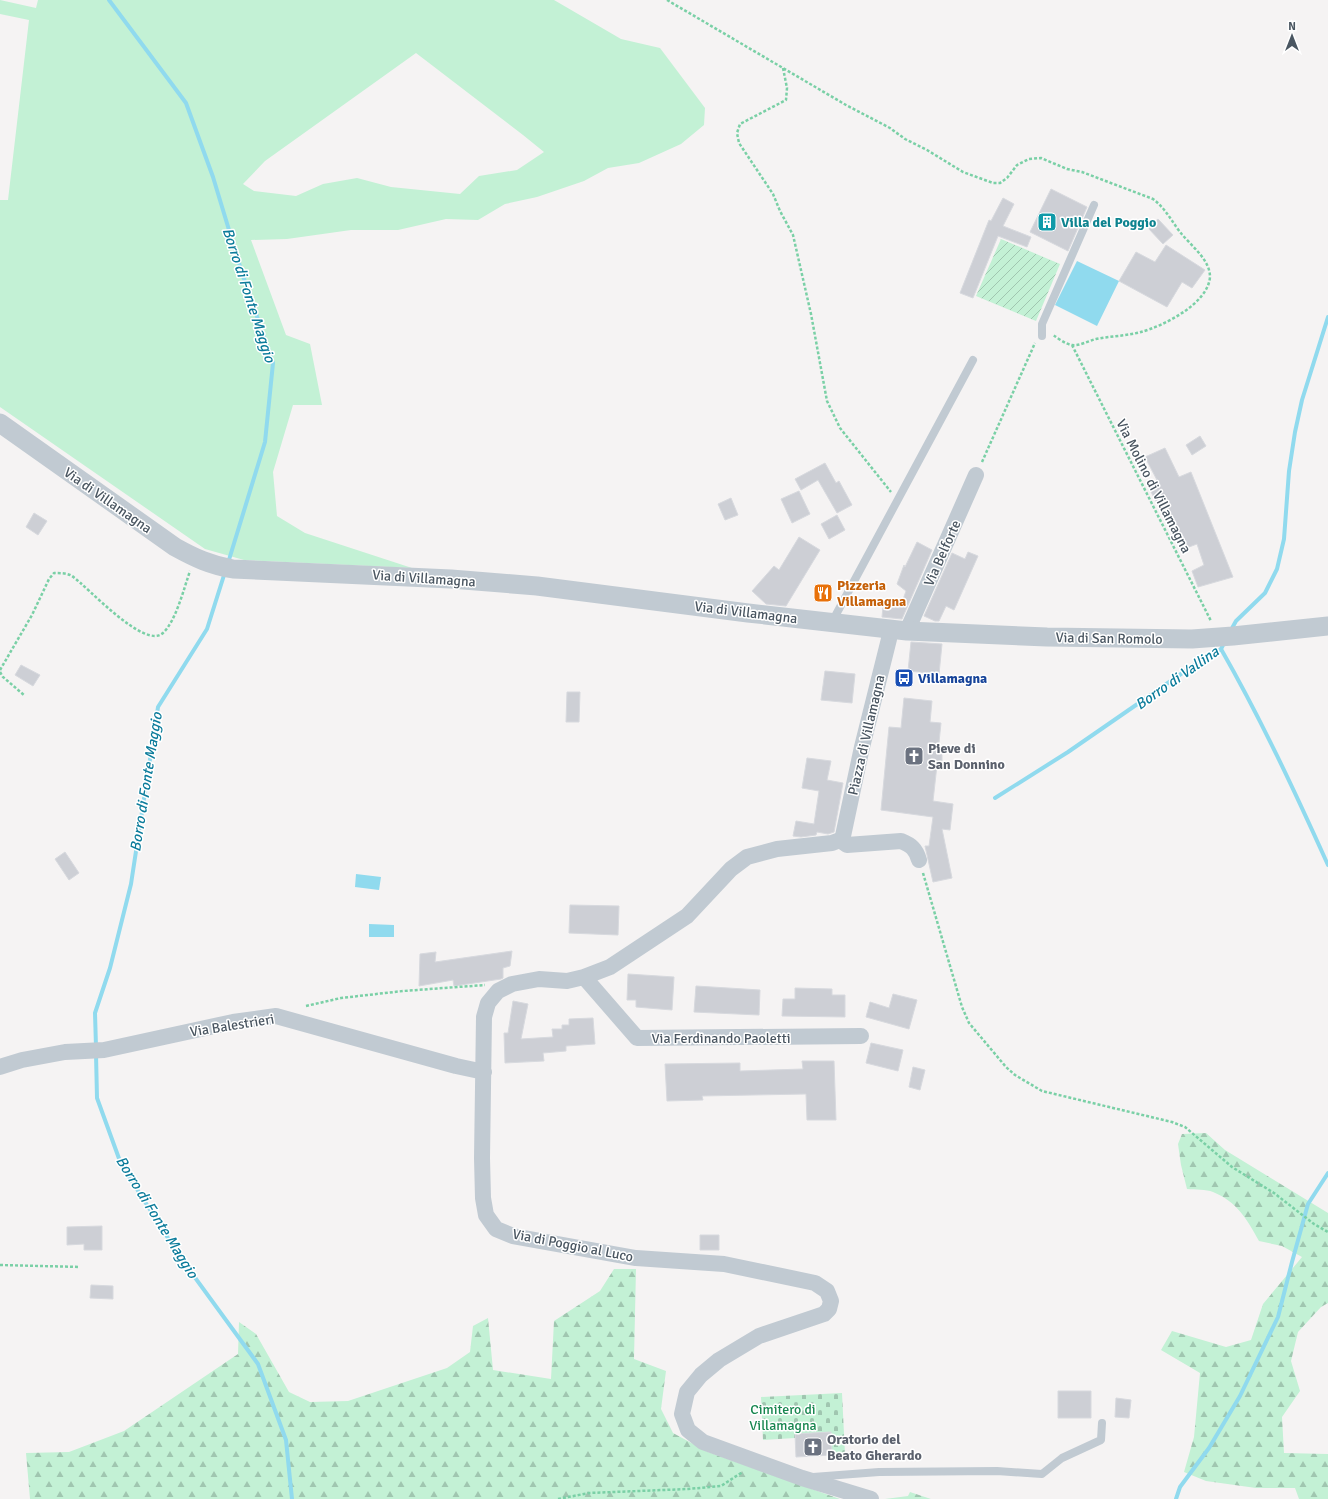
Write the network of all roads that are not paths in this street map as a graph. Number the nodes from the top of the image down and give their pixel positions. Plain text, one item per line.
1 (1094, 205) dead end
2 (1042, 336) road end
3 (973, 360) dead end
4 (0, 423) edge
5 (976, 474) road end
6 (831, 622) junction
7 (1328, 626) edge
8 (898, 630) junction
9 (840, 840) junction
10 (919, 860) road end
11 (584, 977) junction
12 (861, 1036) dead end
13 (0, 1067) edge
14 (484, 1072) junction
15 (1102, 1423) dead end
16 (802, 1478) junction
17 (871, 1499) edge

1 - 2 lane
3 - 6 lane
4 - 6 street, Via di Villamagna
5 - 8 street, Via Belforte
6 - 8 street, Via di Villamagna
7 - 8 street, Via di San Romolo
8 - 9 street, Piazza di Villamagna
9 - 10 street, Via di Poggio al Luco
9 - 11 street, Via di Poggio al Luco
11 - 12 street, Via Ferdinando Paoletti
11 - 14 street, Via di Poggio al Luco
13 - 14 street, Via Balestrieri
14 - 16 street, Via di Poggio al Luco
15 - 16 lane
16 - 17 street, Via di Poggio al Luco

